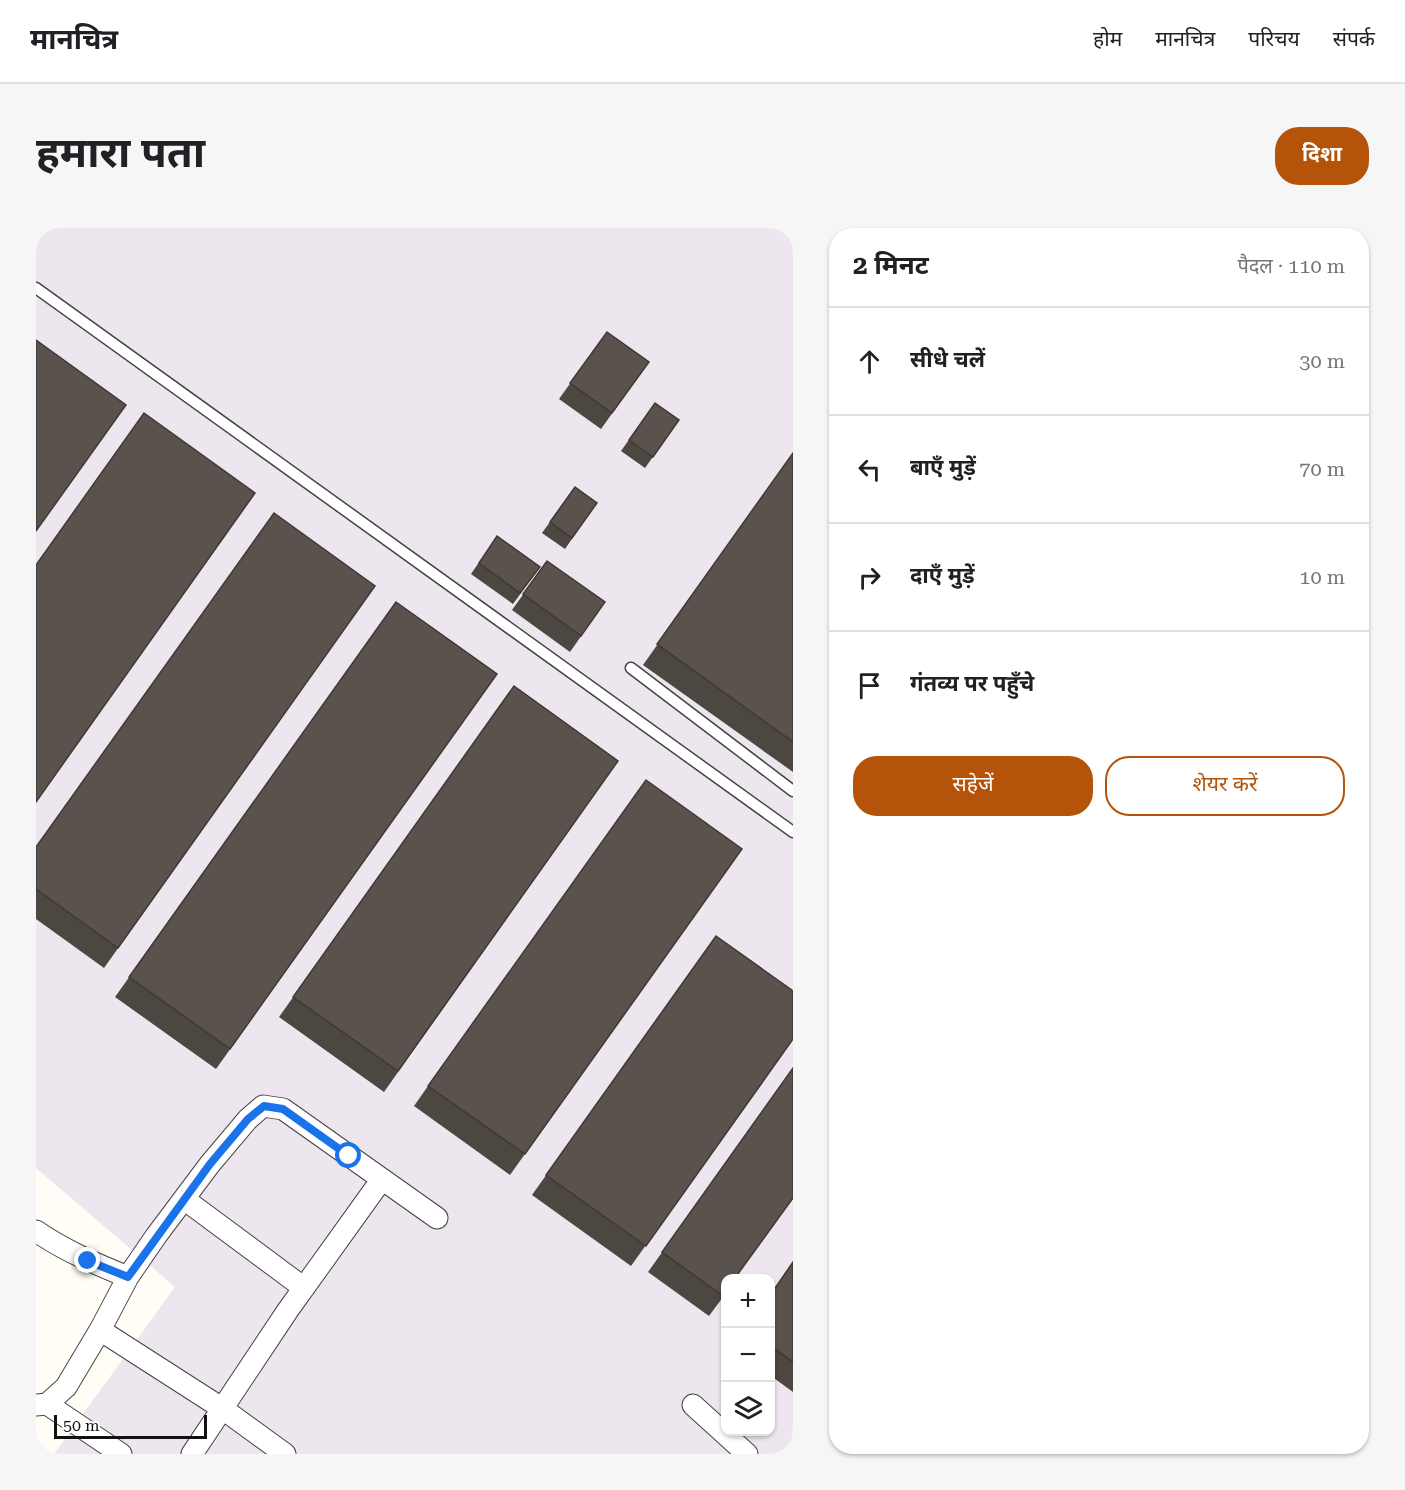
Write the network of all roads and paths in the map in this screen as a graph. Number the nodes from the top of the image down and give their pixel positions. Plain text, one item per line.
1 (36, 288) edge
2 (631, 668) dead end
3 (793, 791) edge
4 (793, 832) edge
5 (382, 1179) junction
6 (184, 1199) junction
7 (437, 1218) dead end
8 (36, 1231) edge
9 (128, 1277) junction
10 (304, 1288) junction
11 (100, 1330) junction
12 (41, 1404) edge
13 (693, 1405) dead end
14 (223, 1409) junction
15 (121, 1454) edge
16 (192, 1454) edge
17 (285, 1454) edge
18 (747, 1454) edge

1 - 4 lane
2 - 3 lane
5 - 6 street
5 - 7 street
5 - 10 street
6 - 9 street
6 - 10 street
8 - 9 street
9 - 11 street
10 - 14 street
11 - 12 street
11 - 14 street
12 - 15 street
13 - 18 street
14 - 16 street
14 - 17 street

